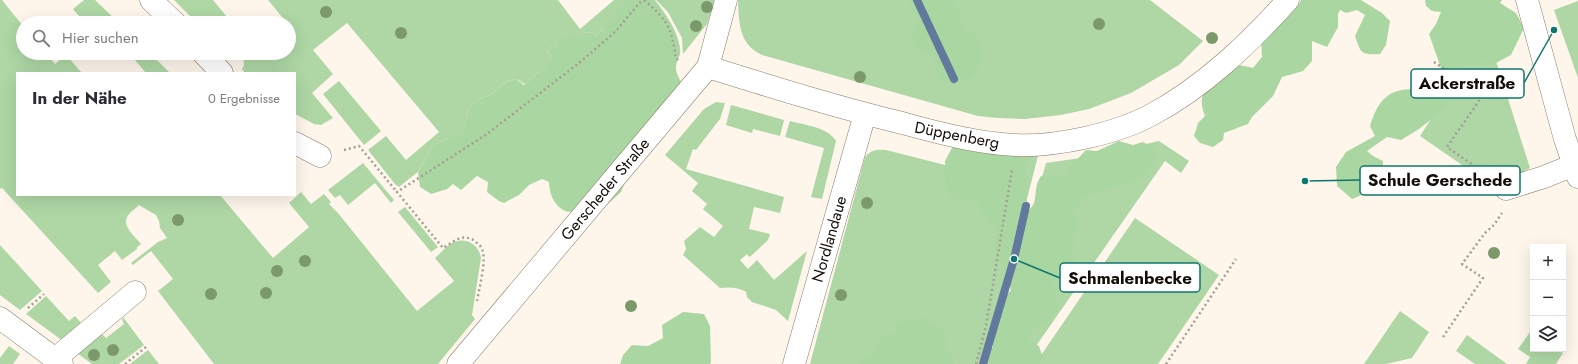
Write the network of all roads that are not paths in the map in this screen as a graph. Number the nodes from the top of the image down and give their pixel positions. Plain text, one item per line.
1 (151, 0) edge
2 (726, 0) edge
3 (1288, 0) edge
4 (1527, 0) edge
5 (168, 16) edge
6 (210, 60) edge
7 (708, 67) junction
8 (221, 72) edge
9 (865, 114) junction
10 (1572, 136) edge
11 (296, 144) edge
12 (320, 156) road end
13 (1576, 171) edge
14 (1506, 189) road end
15 (135, 292) dead end
16 (0, 318) edge
17 (59, 362) edge
18 (458, 364) edge
19 (794, 364) edge

1 - 5 street
2 - 7 street, Gerscheder Straße
3 - 9 street, Düppenberg
4 - 10 street
6 - 8 street
7 - 9 street, Düppenberg
7 - 18 street, Gerscheder Straße
9 - 19 street, Nordlandaue
10 - 13 street
11 - 12 street
13 - 14 street
15 - 17 street
16 - 17 street

